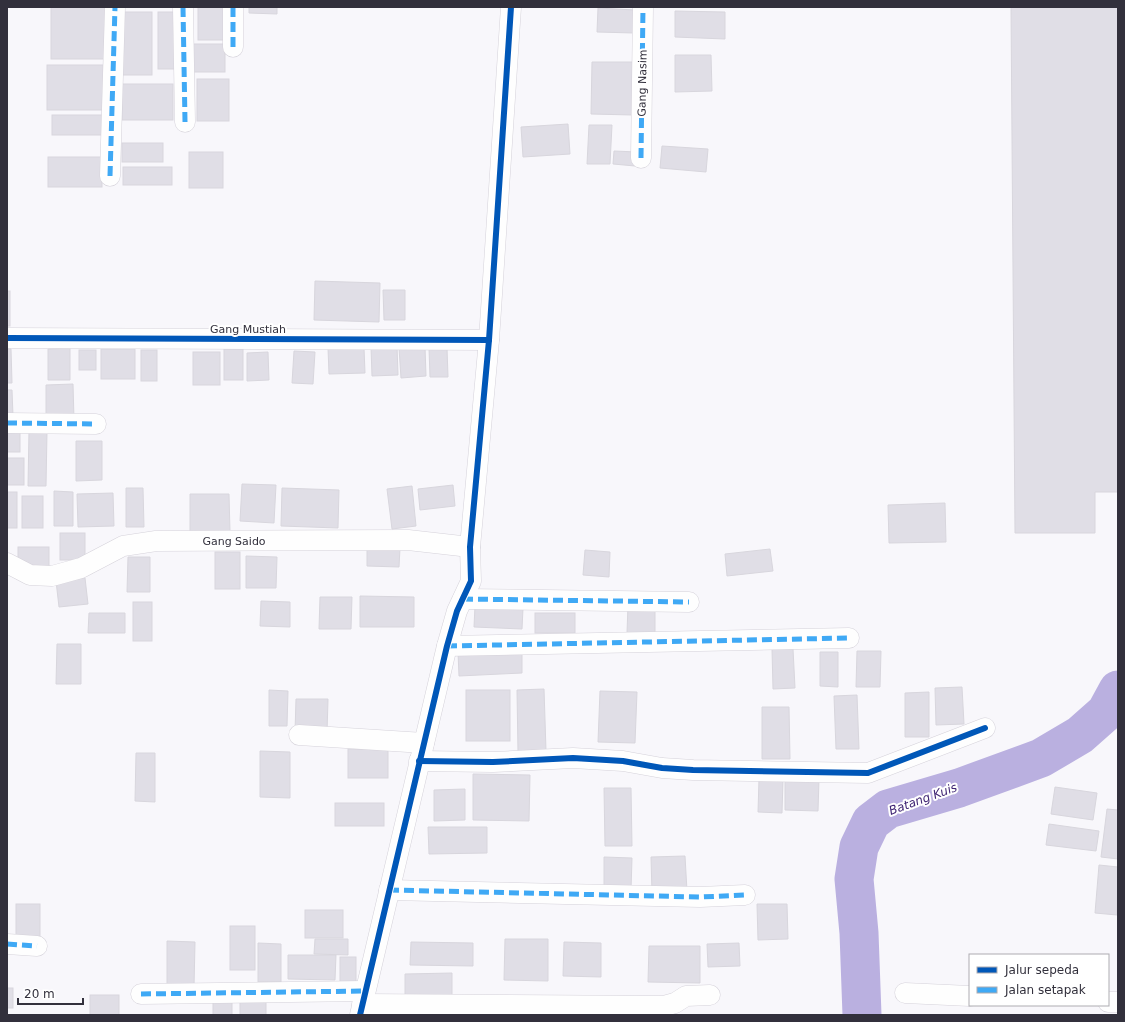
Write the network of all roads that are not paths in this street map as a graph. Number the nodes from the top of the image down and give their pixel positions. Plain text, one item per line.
1 (115, 7) edge
2 (183, 7) edge
3 (233, 7) edge
4 (511, 7) edge
5 (643, 7) edge
6 (233, 47) dead end
7 (185, 122) dead end
8 (641, 158) dead end
9 (110, 176) dead end
10 (7, 338) edge
11 (489, 340) junction
12 (7, 423) edge
13 (96, 424) dead end
14 (470, 547) junction
15 (7, 563) edge
16 (463, 599) junction
17 (689, 602) dead end
18 (849, 638) dead end
19 (447, 646) junction
20 (986, 728) dead end
21 (299, 735) dead end
22 (421, 752) junction
23 (389, 890) junction
24 (744, 895) dead end
25 (7, 944) edge
26 (37, 946) dead end
27 (905, 993) dead end
28 (141, 994) dead end
29 (710, 995) dead end
30 (969, 996) edge
31 (362, 1004) edge

1 - 9 street
2 - 7 street
3 - 6 street
4 - 11 street
5 - 8 street, Gang Nasim
10 - 11 street, Gang Mustiah
11 - 14 street
12 - 13 street
14 - 15 street, Gang Saido
14 - 16 street
16 - 17 street
16 - 19 street
18 - 19 street
19 - 22 street
20 - 22 street
21 - 22 street
22 - 23 street
23 - 24 street
23 - 31 street
25 - 26 street
27 - 30 street
28 - 31 street
29 - 31 street

